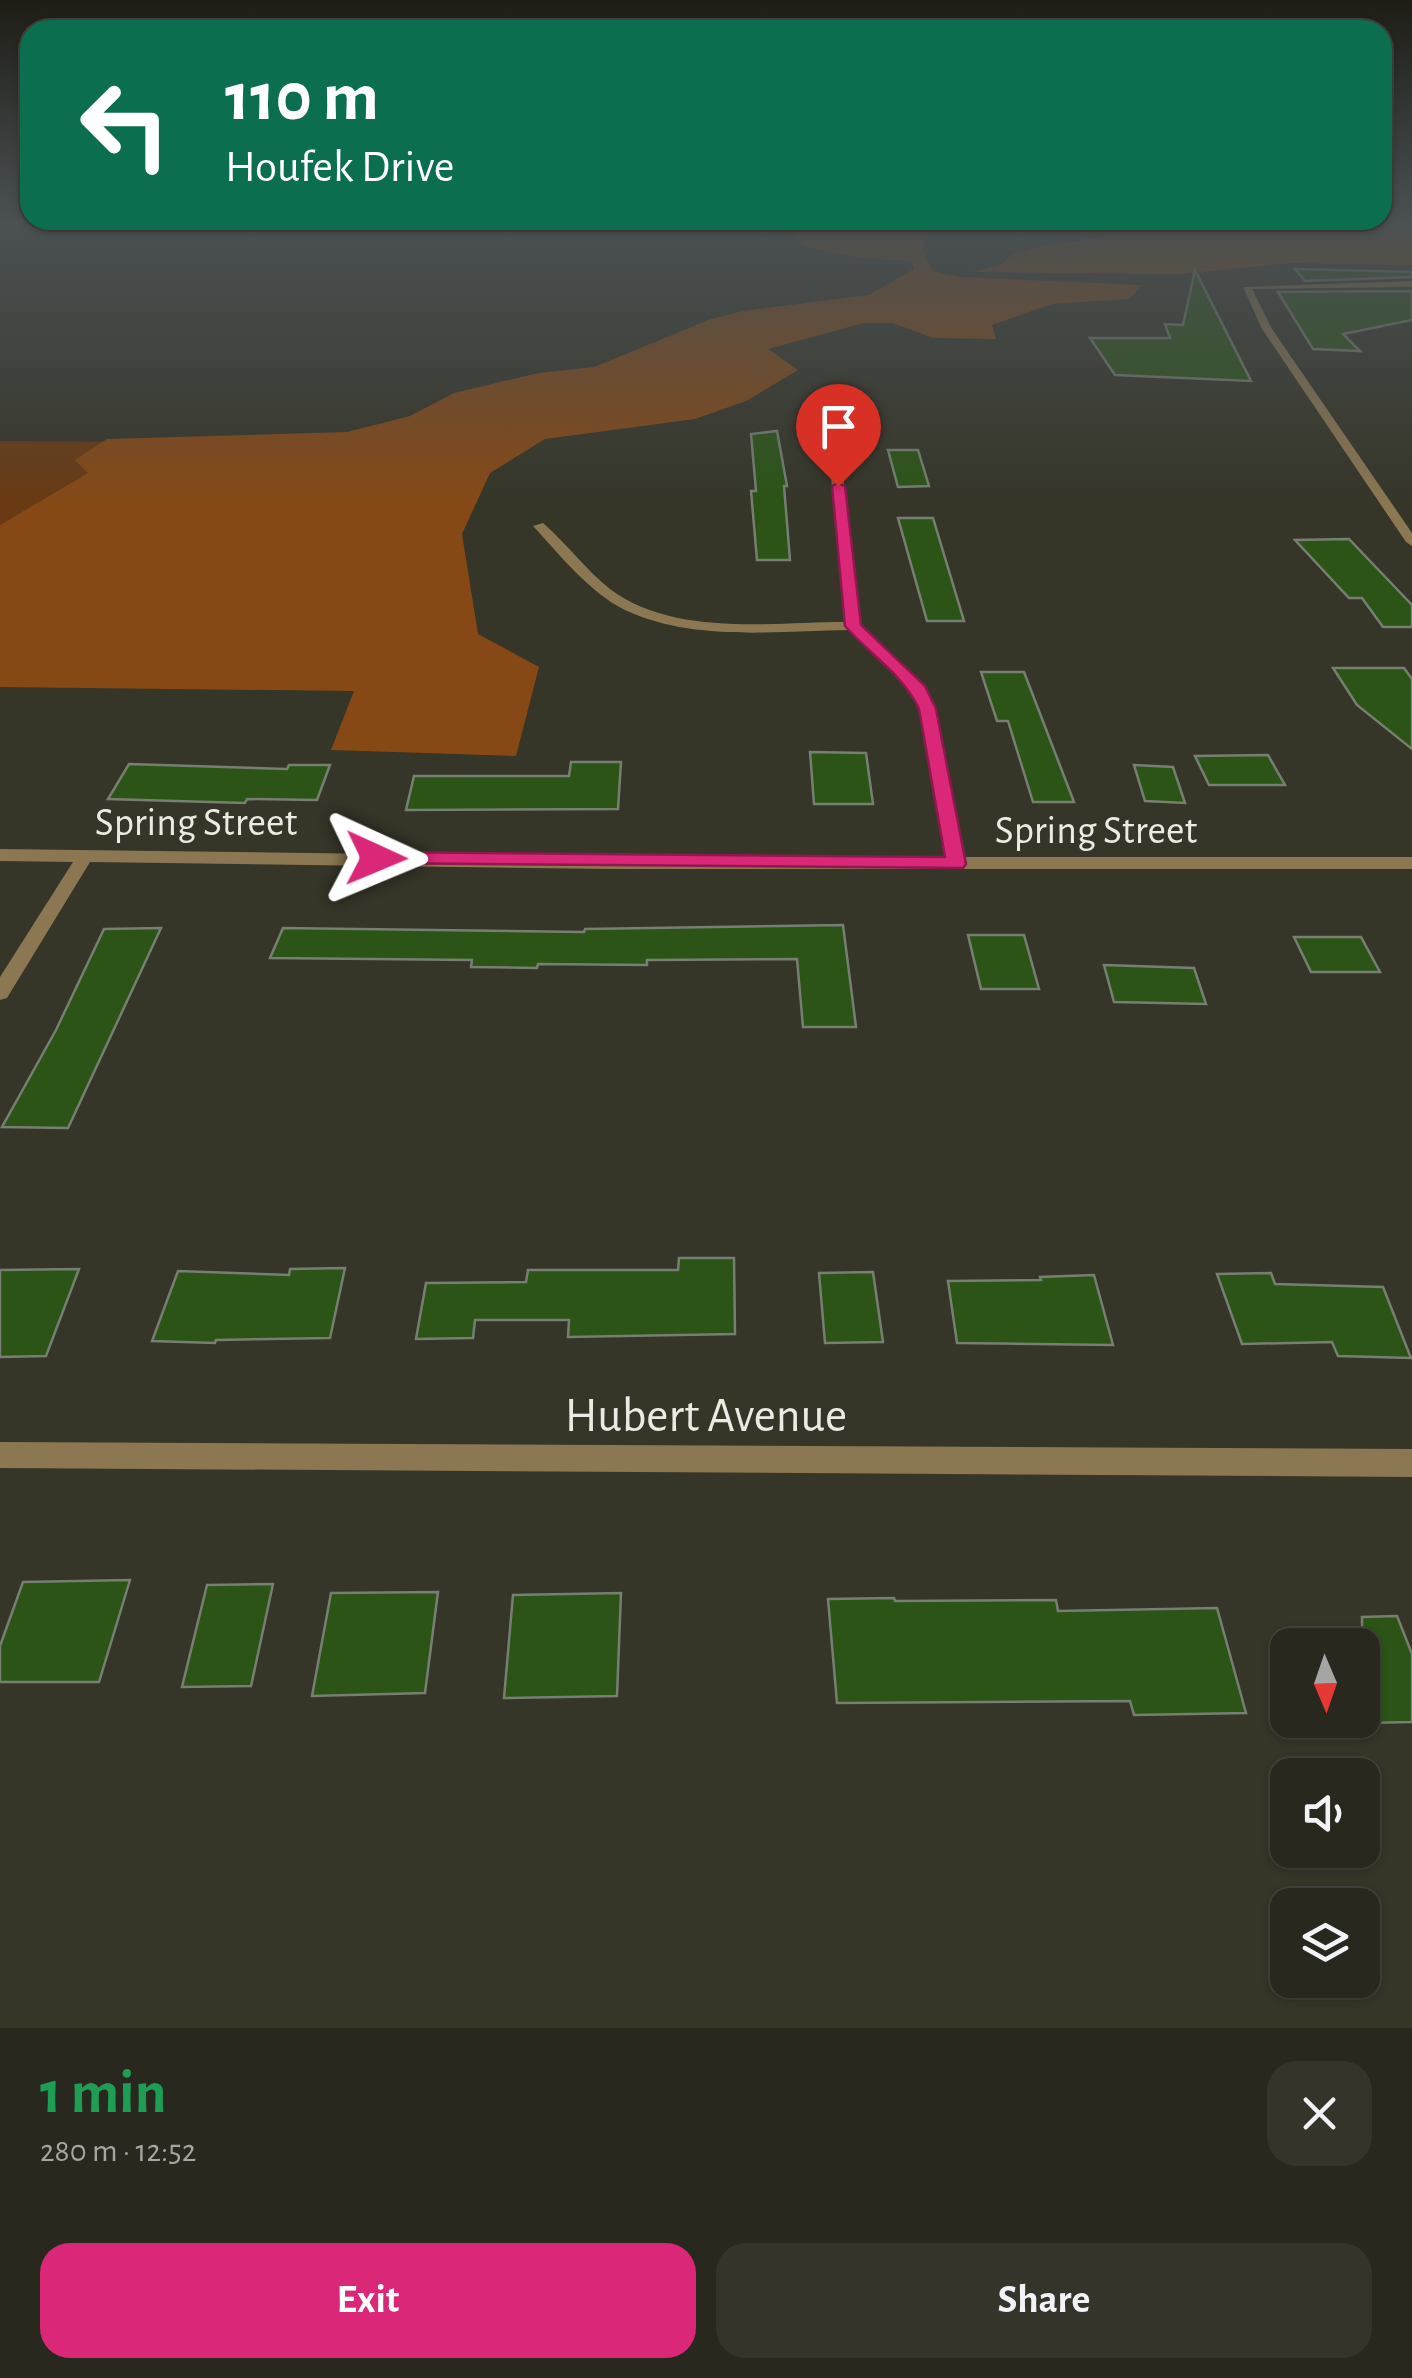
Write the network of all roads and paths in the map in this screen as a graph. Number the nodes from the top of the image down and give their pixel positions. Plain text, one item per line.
1 (1260, 316) edge
2 (834, 449) dead end
3 (539, 526) dead end
4 (1412, 542) edge
5 (853, 626) junction
6 (0, 855) edge
7 (86, 855) junction
8 (1412, 863) edge
9 (956, 864) junction
10 (0, 993) edge
11 (0, 1454) edge
12 (1412, 1463) edge

1 - 4 street
2 - 5 street
3 - 5 street
5 - 9 street
6 - 7 street, Spring Street
7 - 9 street, Spring Street
7 - 10 street
8 - 9 street, Spring Street
11 - 12 street, Hubert Avenue

